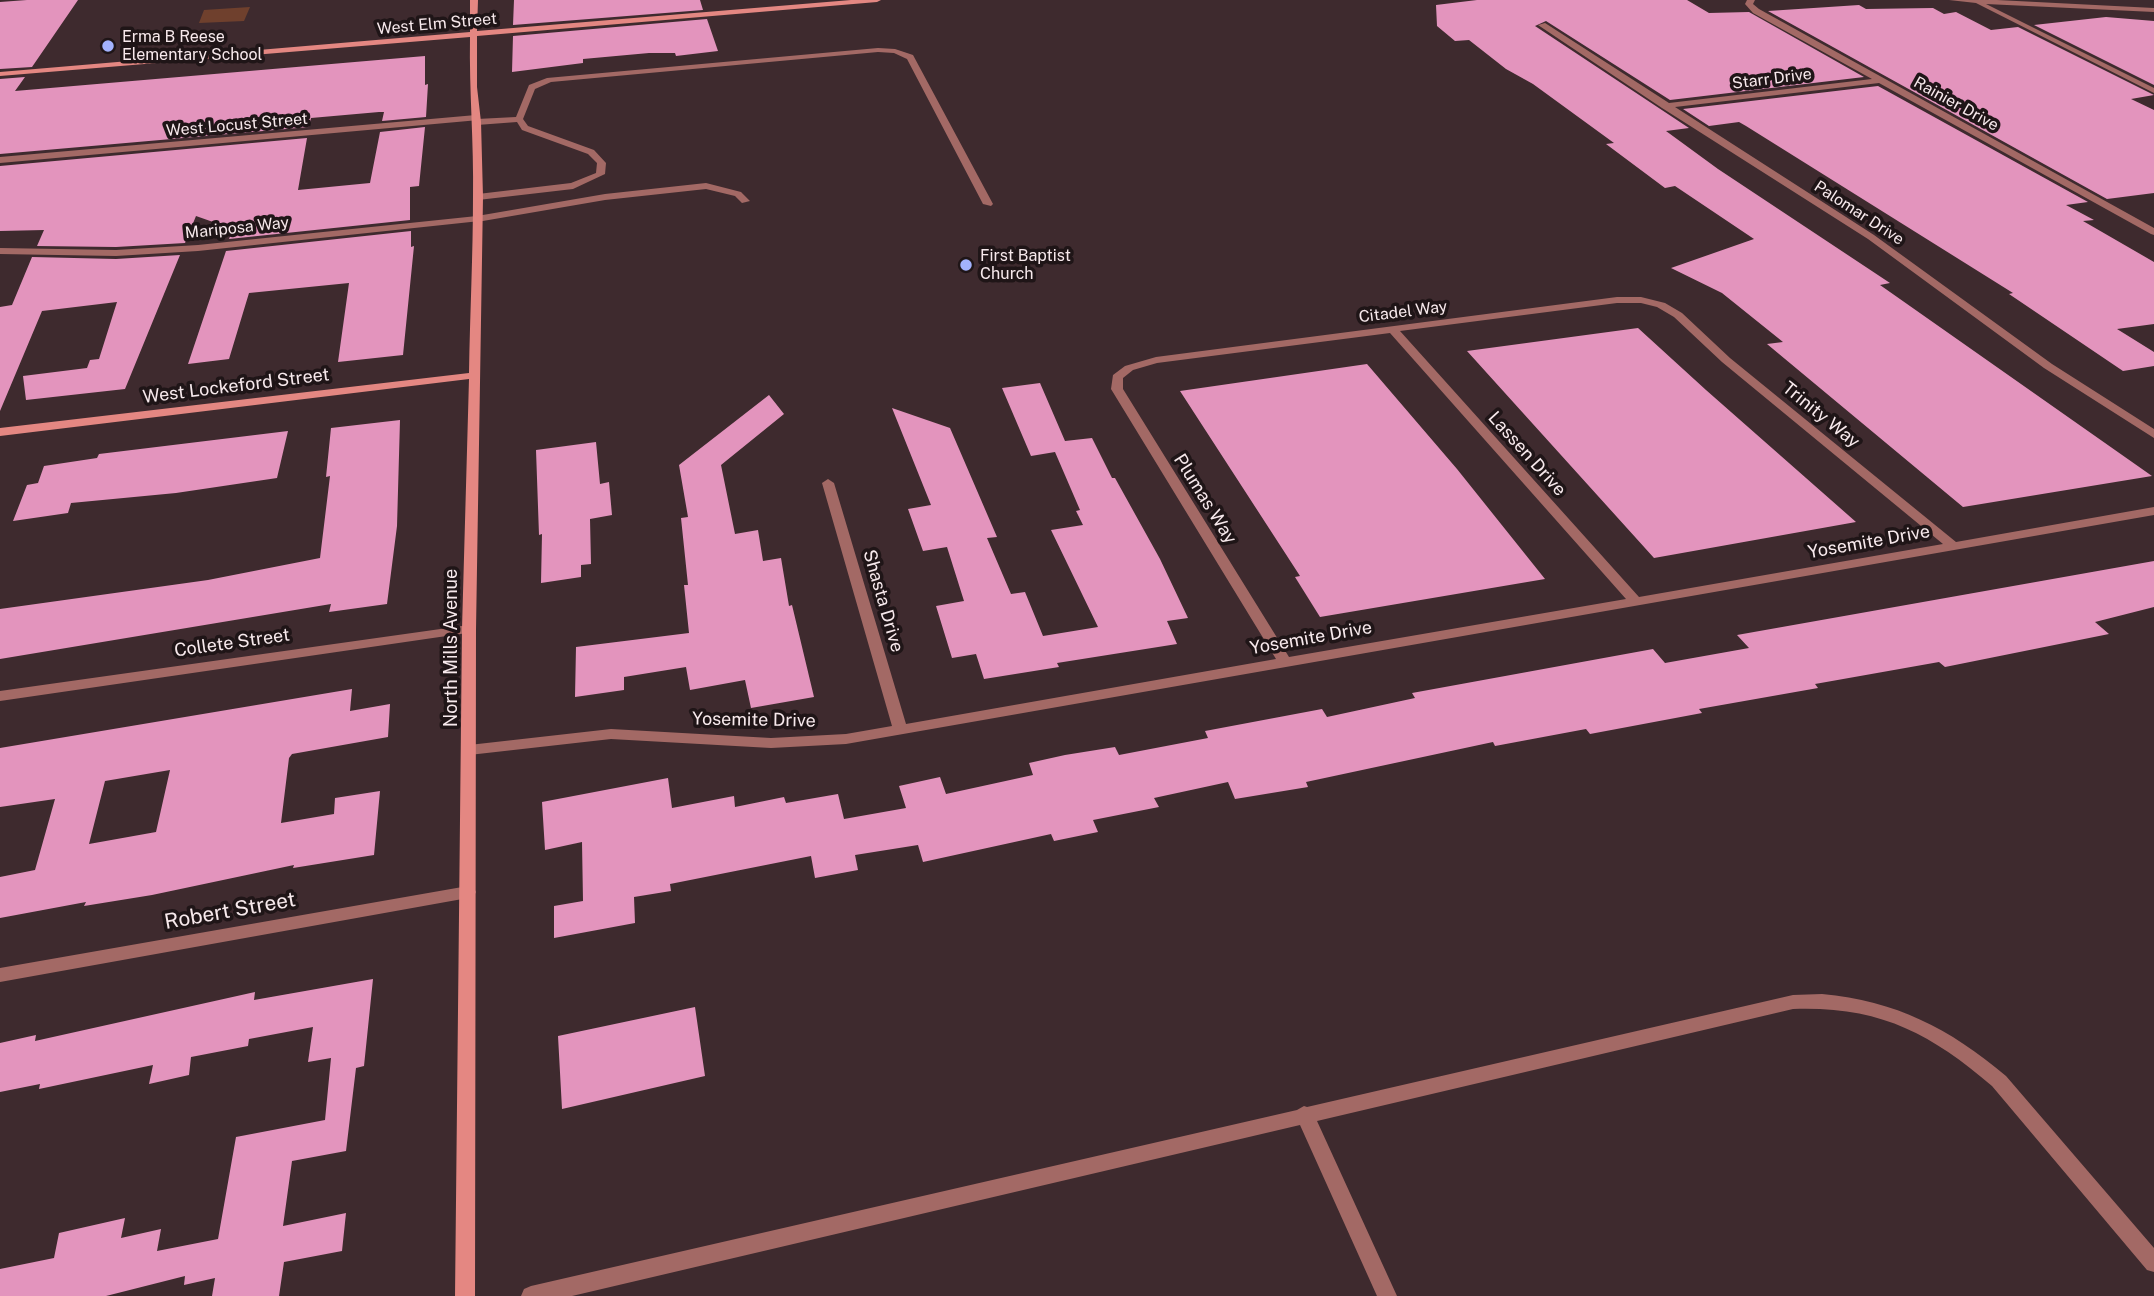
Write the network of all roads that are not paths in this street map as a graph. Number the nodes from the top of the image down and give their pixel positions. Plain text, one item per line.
1 (474, 0) edge
2 (877, 0) edge
3 (1751, 0) edge
4 (1953, 0) edge
5 (1976, 1) edge
6 (2154, 10) edge
7 (1542, 25) dead end
8 (473, 36) junction
9 (0, 74) edge
10 (1883, 80) junction
11 (2154, 91) edge
12 (1665, 106) junction
13 (519, 119) junction
14 (477, 120) junction
15 (0, 160) edge
16 (478, 197) junction
17 (745, 201) dead end
18 (988, 204) dead end
19 (477, 219) junction
20 (2154, 232) edge
21 (0, 251) edge
22 (1669, 310) joint
23 (1392, 329) junction
24 (1141, 365) joint
25 (476, 375) junction
26 (0, 432) edge
27 (2154, 434) edge
28 (828, 483) dead end
29 (2154, 511) edge
30 (1953, 546) junction
31 (1636, 602) junction
32 (469, 629) junction
33 (1285, 662) junction
34 (0, 696) edge
35 (901, 729) junction
36 (470, 750) junction
37 (468, 892) junction
38 (0, 975) edge
39 (1304, 1114) junction
40 (2154, 1263) edge
41 (464, 1296) edge
42 (531, 1296) edge
43 (1387, 1296) edge

1 - 8 street, North Mills Avenue
2 - 8 street, West Elm Street
3 - 10 street, Rainier Drive
4 - 5 street
5 - 6 street
5 - 11 street
7 - 12 street, Palomar Drive
8 - 9 street, West Elm Street
8 - 14 street, North Mills Avenue
10 - 12 street, Starr Drive
10 - 20 street, Rainier Drive
12 - 27 street, Palomar Drive
13 - 14 street, West Locust Street
13 - 16 street
13 - 18 street
14 - 15 street, West Locust Street
14 - 16 street, North Mills Avenue
16 - 19 street, North Mills Avenue
17 - 19 street, Mariposa Way
19 - 21 street, Mariposa Way
19 - 25 street, North Mills Avenue
22 - 23 street, Citadel Way
22 - 30 street, Trinity Way
23 - 24 street, Citadel Way
23 - 31 street, Lassen Drive
24 - 33 street, Plumas Way
25 - 26 street, West Lockeford Street
25 - 32 street, North Mills Avenue
28 - 35 street, Shasta Drive
29 - 30 street, Yosemite Drive
30 - 31 street, Yosemite Drive
31 - 33 street, Yosemite Drive
32 - 34 street, Collete Street
32 - 36 street, North Mills Avenue
33 - 35 street, Yosemite Drive
35 - 36 street, Yosemite Drive
36 - 37 street, North Mills Avenue
37 - 38 street, Robert Street
37 - 41 street, North Mills Avenue
39 - 40 street
39 - 42 street
39 - 43 street

